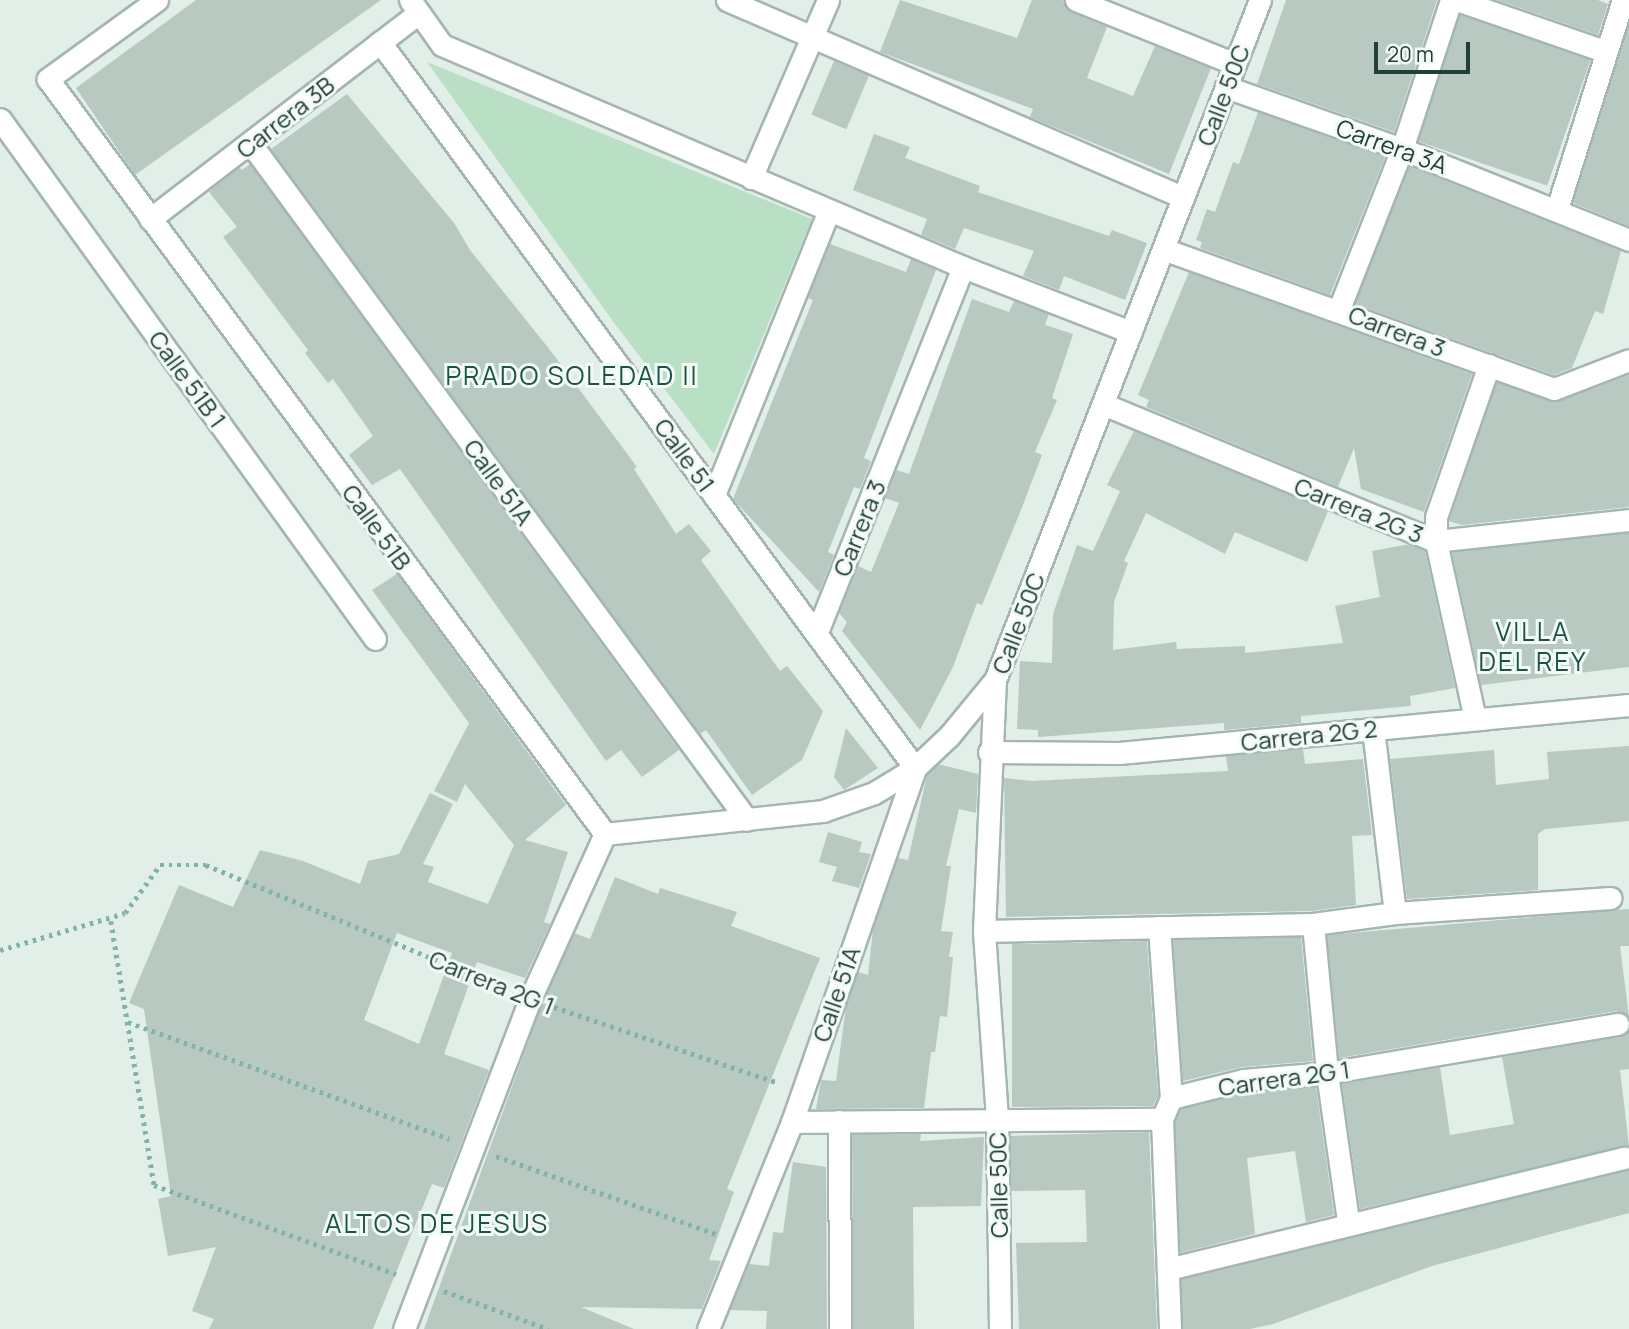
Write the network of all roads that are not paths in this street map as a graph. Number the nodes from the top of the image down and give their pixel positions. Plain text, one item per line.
1 (158, 0) edge
2 (727, 0) edge
3 (828, 0) edge
4 (1076, 0) edge
5 (1260, 0) edge
6 (1451, 0) edge
7 (1457, 0) edge
8 (1623, 0) edge
9 (414, 6) edge
10 (811, 36) junction
11 (380, 42) junction
12 (1604, 51) junction
13 (1235, 64) junction
14 (1226, 87) junction
15 (0, 119) edge
16 (251, 144) junction
17 (1402, 149) junction
18 (751, 178) junction
19 (1183, 197) junction
20 (1557, 209) junction
21 (828, 211) junction
22 (150, 219) junction
23 (1629, 240) edge
24 (1163, 249) junction
25 (962, 267) junction
26 (1339, 309) junction
27 (1130, 332) junction
28 (1629, 360) edge
29 (1489, 365) junction
30 (1103, 404) junction
31 (714, 495) junction
32 (1629, 520) edge
33 (1436, 541) junction
34 (817, 632) junction
35 (375, 639) dead end
36 (995, 680) junction
37 (1629, 705) edge
38 (1475, 719) junction
39 (1373, 729) junction
40 (989, 752) junction
41 (915, 768) junction
42 (747, 820) junction
43 (605, 834) junction
44 (1610, 898) dead end
45 (1395, 913) junction
46 (1313, 924) junction
47 (1159, 928) junction
48 (984, 931) junction
49 (1618, 1024) dead end
50 (1327, 1073) junction
51 (1171, 1098) junction
52 (997, 1118) junction
53 (1162, 1119) junction
54 (839, 1121) junction
55 (792, 1122) junction
56 (1625, 1158) dead end
57 (1348, 1221) junction
58 (1168, 1269) junction
59 (404, 1329) edge
60 (708, 1329) edge
61 (840, 1329) edge
62 (1000, 1329) edge
63 (1170, 1329) edge

1 - 22 street, Calle 51B
2 - 10 street
3 - 10 street
4 - 13 street
5 - 13 street, Calle 50C
6 - 17 street
7 - 12 street
8 - 12 street
9 - 11 street, Carrera 3B
9 - 18 street
10 - 18 street
10 - 19 street
11 - 16 street, Carrera 3B
11 - 31 street, Calle 51
12 - 20 street
13 - 14 street, Calle 50C
14 - 17 street, Carrera 3A
14 - 19 street, Calle 50C
15 - 35 street, Calle 51B 1
16 - 22 street, Carrera 3B
16 - 42 street, Calle 51A
17 - 20 street, Carrera 3A
17 - 26 street
18 - 21 street
19 - 24 street, Calle 50C
20 - 23 street, Carrera 3A
21 - 25 street
21 - 31 street
22 - 43 street, Calle 51B
24 - 26 street, Carrera 3
24 - 27 street, Calle 50C
25 - 27 street
25 - 34 street, Carrera 3
26 - 29 street, Carrera 3
27 - 30 street, Calle 50C
28 - 29 street, Carrera 3
29 - 33 street
30 - 33 street, Carrera 2G 3
30 - 36 street, Calle 50C
31 - 34 street, Calle 51
32 - 33 street, Carrera 2G 3
33 - 38 street
34 - 41 street, Calle 51
36 - 40 street, Calle 50C
36 - 41 street, Calle 51A
37 - 38 street, Carrera 2G 2
38 - 39 street, Carrera 2G 2
39 - 40 street, Carrera 2G 2
39 - 45 street
40 - 48 street, Calle 50C
41 - 42 street
41 - 55 street, Calle 51A
42 - 43 street
43 - 59 street
44 - 45 street
45 - 46 street
46 - 47 street
46 - 50 street
47 - 48 street
47 - 51 street
48 - 52 street, Calle 50C
49 - 50 street, Carrera 2G 1
50 - 51 street, Carrera 2G 1
50 - 57 street
51 - 53 street
52 - 53 street
52 - 54 street
52 - 62 street, Calle 50C
53 - 58 street
54 - 55 street
54 - 61 street
55 - 60 street, Calle 51A
56 - 57 street
57 - 58 street
58 - 63 street

